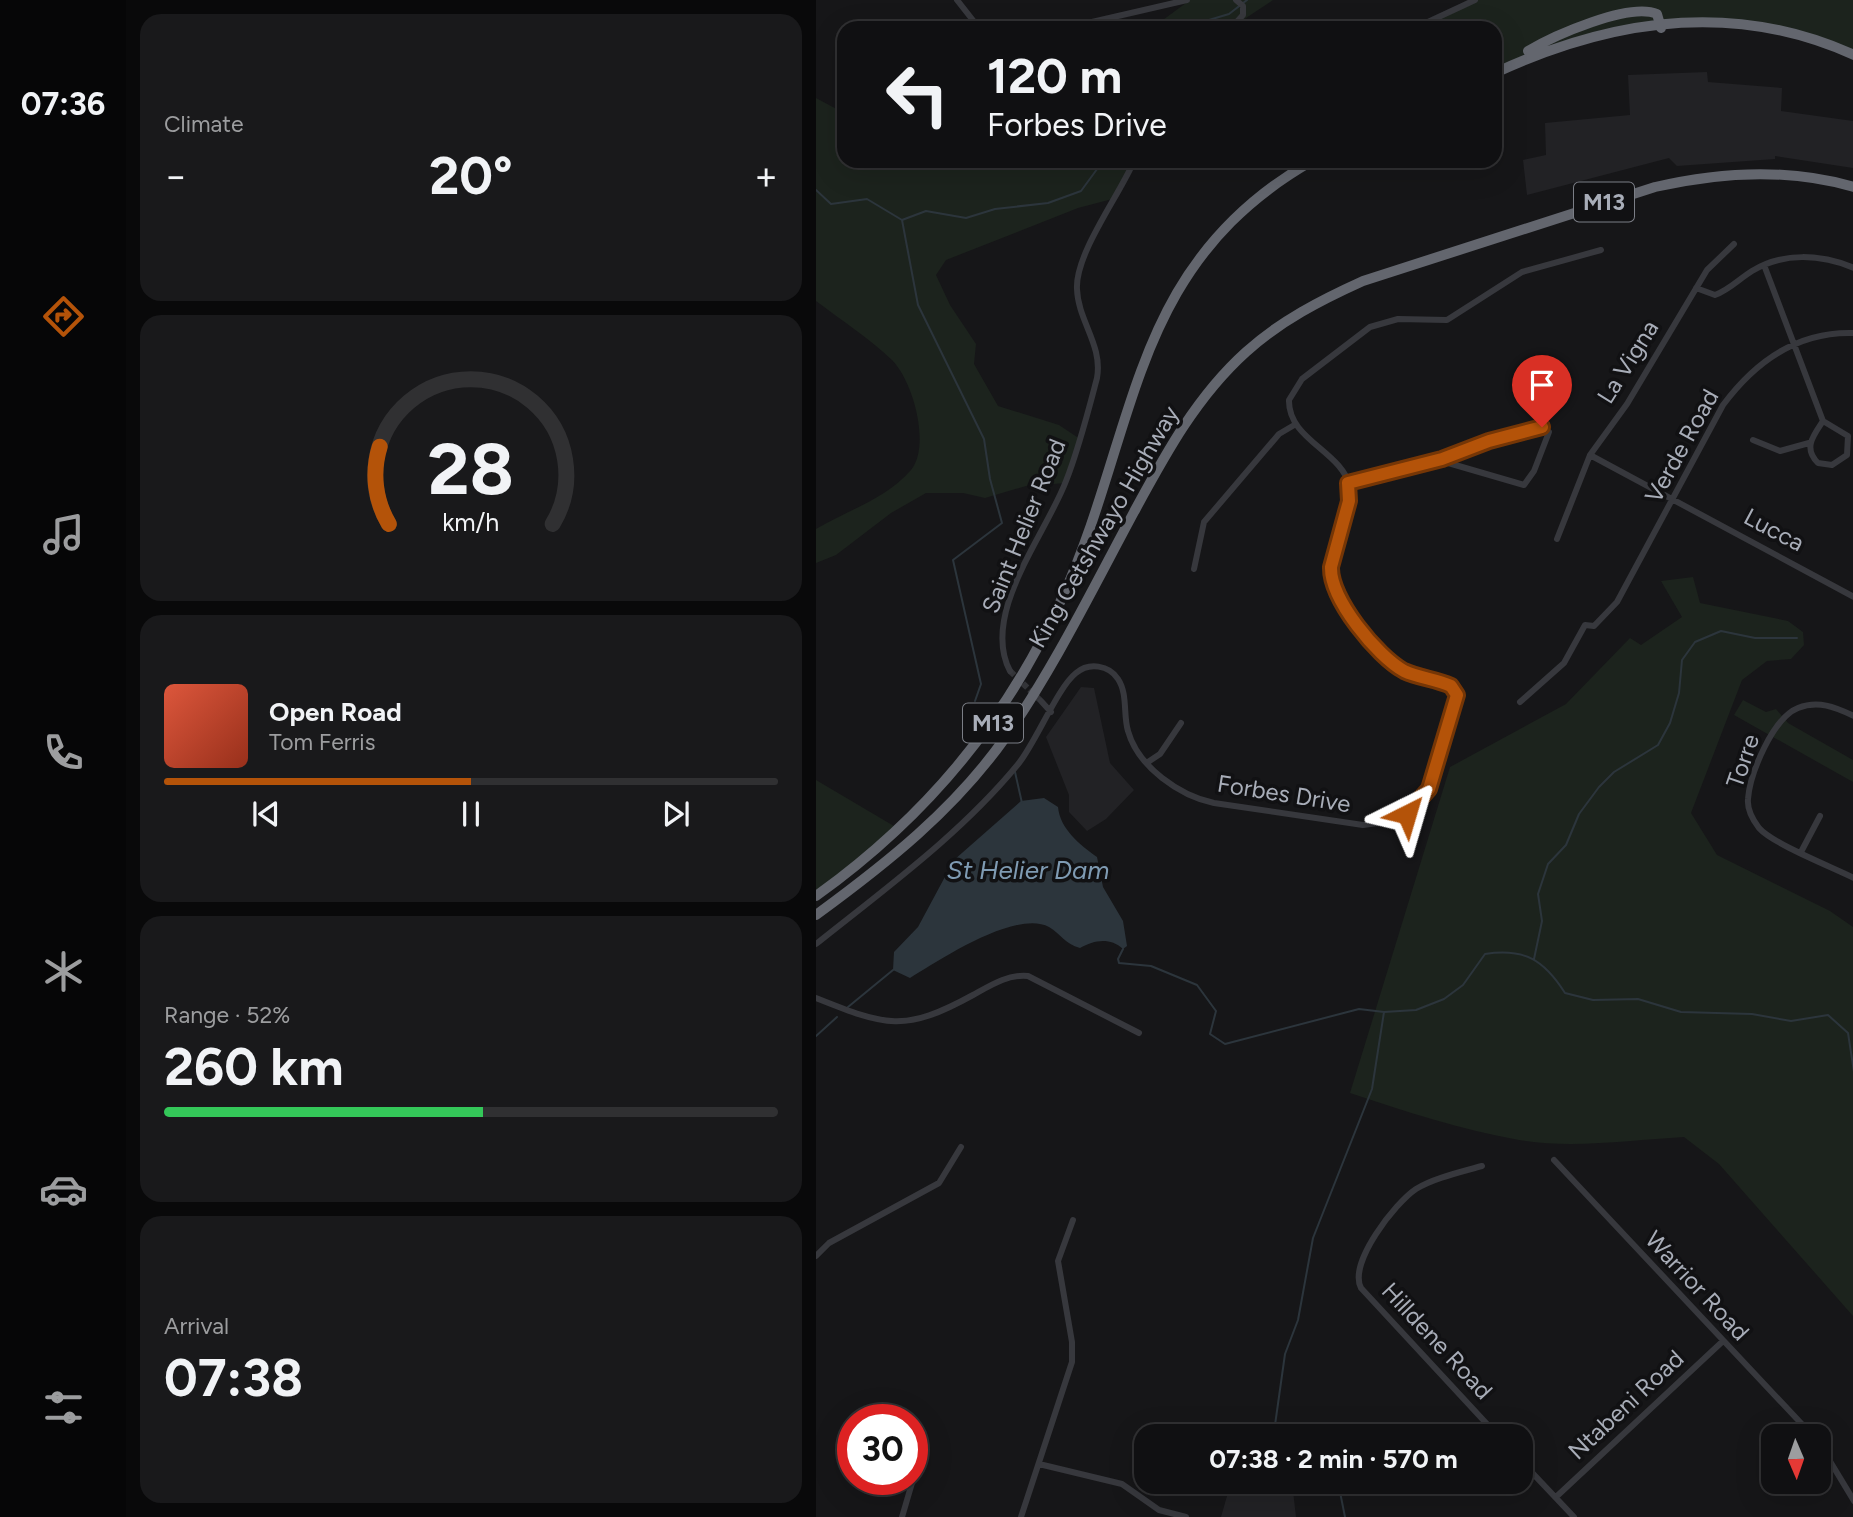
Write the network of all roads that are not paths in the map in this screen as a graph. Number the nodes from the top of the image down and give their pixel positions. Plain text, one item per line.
1 (957, 0) edge
2 (1187, 0) edge
3 (1236, 0) edge
4 (1475, 0) edge
5 (974, 21) edge
6 (1096, 21) edge
7 (1244, 21) edge
8 (1430, 21) edge
9 (1854, 55) edge
10 (1502, 68) edge
11 (1130, 168) edge
12 (1302, 168) edge
13 (1854, 187) edge
14 (1734, 244) dead end
15 (1601, 250) dead end
16 (1764, 265) junction
17 (1854, 268) edge
18 (1696, 288) junction
19 (1854, 332) edge
20 (1794, 344) junction
21 (1823, 421) junction
22 (1296, 424) junction
23 (1851, 434) edge
24 (1753, 440) dead end
25 (1809, 443) junction
26 (1590, 455) junction
27 (1438, 460) junction
28 (1348, 483) junction
29 (1675, 499) junction
30 (1557, 539) dead end
31 (1195, 569) dead end
32 (1854, 597) edge
33 (1010, 671) tunnel mouth
34 (1041, 701) tunnel mouth
35 (1520, 702) dead end
36 (1051, 712) junction
37 (1854, 716) edge
38 (1181, 723) dead end
39 (1148, 762) junction
40 (1820, 816) dead end
41 (1801, 852) junction
42 (1854, 878) edge
43 (816, 896) edge
44 (816, 915) edge
45 (816, 944) edge
46 (816, 998) edge
47 (1139, 1033) dead end
48 (961, 1147) dead end
49 (1554, 1160) dead end
50 (1482, 1166) dead end
51 (1073, 1220) dead end
52 (816, 1256) edge
53 (1723, 1341) junction
54 (1487, 1424) edge
55 (1802, 1424) edge
56 (1831, 1463) edge
57 (1039, 1464) junction
58 (1533, 1473) edge
59 (908, 1495) edge
60 (1556, 1497) junction
61 (1854, 1501) edge
62 (902, 1517) edge
63 (1021, 1517) edge
64 (1186, 1517) edge
65 (1574, 1517) edge

1 - 5 street
2 - 6 street
3 - 7 street
4 - 8 street
9 - 10 highway
11 - 33 street, Saint Helier Road
12 - 43 highway, King Cetshwayo Highway / M13
13 - 44 highway, King Cetshwayo Highway / M13
14 - 18 street, La Vigna
15 - 22 street
16 - 17 street
16 - 18 street
16 - 20 street
18 - 26 street, La Vigna
19 - 20 street, Verde Road
20 - 21 street
20 - 29 street, Verde Road
21 - 23 street
21 - 25 street
22 - 28 street
22 - 31 street
23 - 25 street
24 - 25 street
26 - 29 street
26 - 30 street, La Vigna
27 - 27 street
27 - 28 street
28 - 39 street, Forbes Drive
29 - 32 street, Lucca
29 - 35 street, Verde Road
34 - 36 street
36 - 39 street, Forbes Drive
36 - 45 street
37 - 41 street, Torre
38 - 39 street
40 - 41 street
41 - 42 street, Torre
46 - 47 street
48 - 52 street
49 - 53 street, Warrior Road
50 - 54 street, Hilldene Road
51 - 57 street
53 - 55 street, Warrior Road
53 - 60 street, Ntabeni Road
56 - 61 street
57 - 63 street
57 - 64 street
58 - 60 street
59 - 62 street
60 - 65 street

